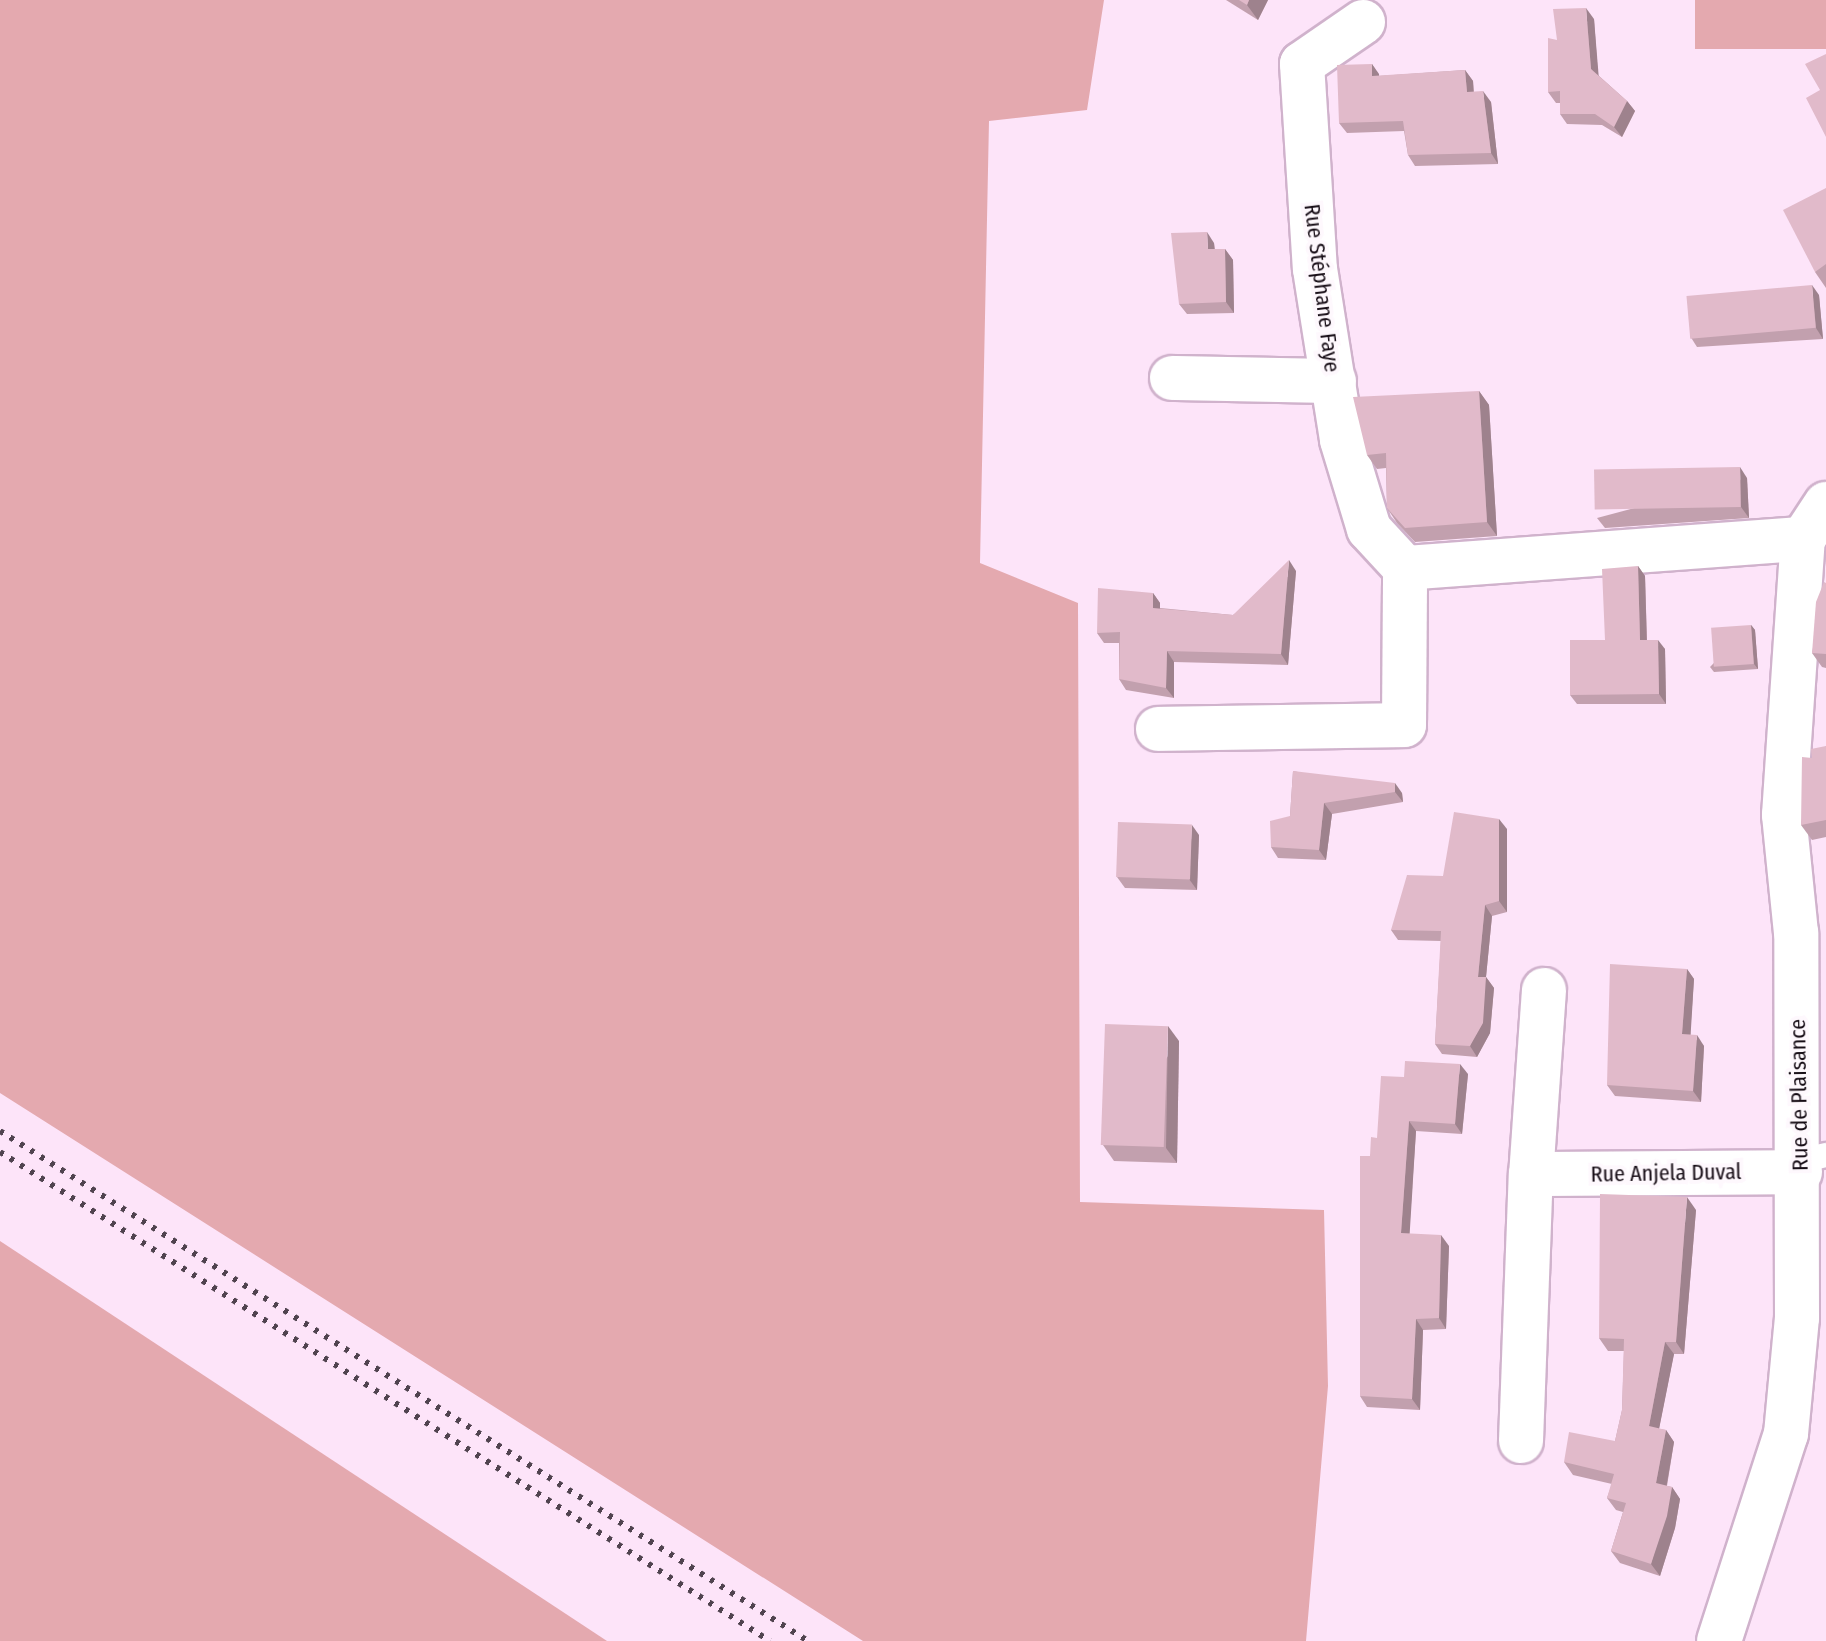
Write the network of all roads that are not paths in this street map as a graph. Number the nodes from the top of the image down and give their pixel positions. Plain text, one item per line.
1 (1363, 22) dead end
2 (1172, 378) dead end
3 (1334, 381) junction
4 (1814, 522) edge
5 (1405, 568) junction
6 (1158, 729) dead end
7 (1544, 990) dead end
8 (1809, 1163) edge
9 (1531, 1174) junction
10 (1521, 1441) dead end
11 (1719, 1641) edge

1 - 3 street, Rue Stéphane Faye
2 - 3 street
3 - 5 street, Rue Stéphane Faye
4 - 5 street
4 - 8 street, Rue de Plaisance
5 - 6 street
7 - 9 street
8 - 9 street, Rue Anjela Duval
8 - 11 street, Rue de Plaisance
9 - 10 street

